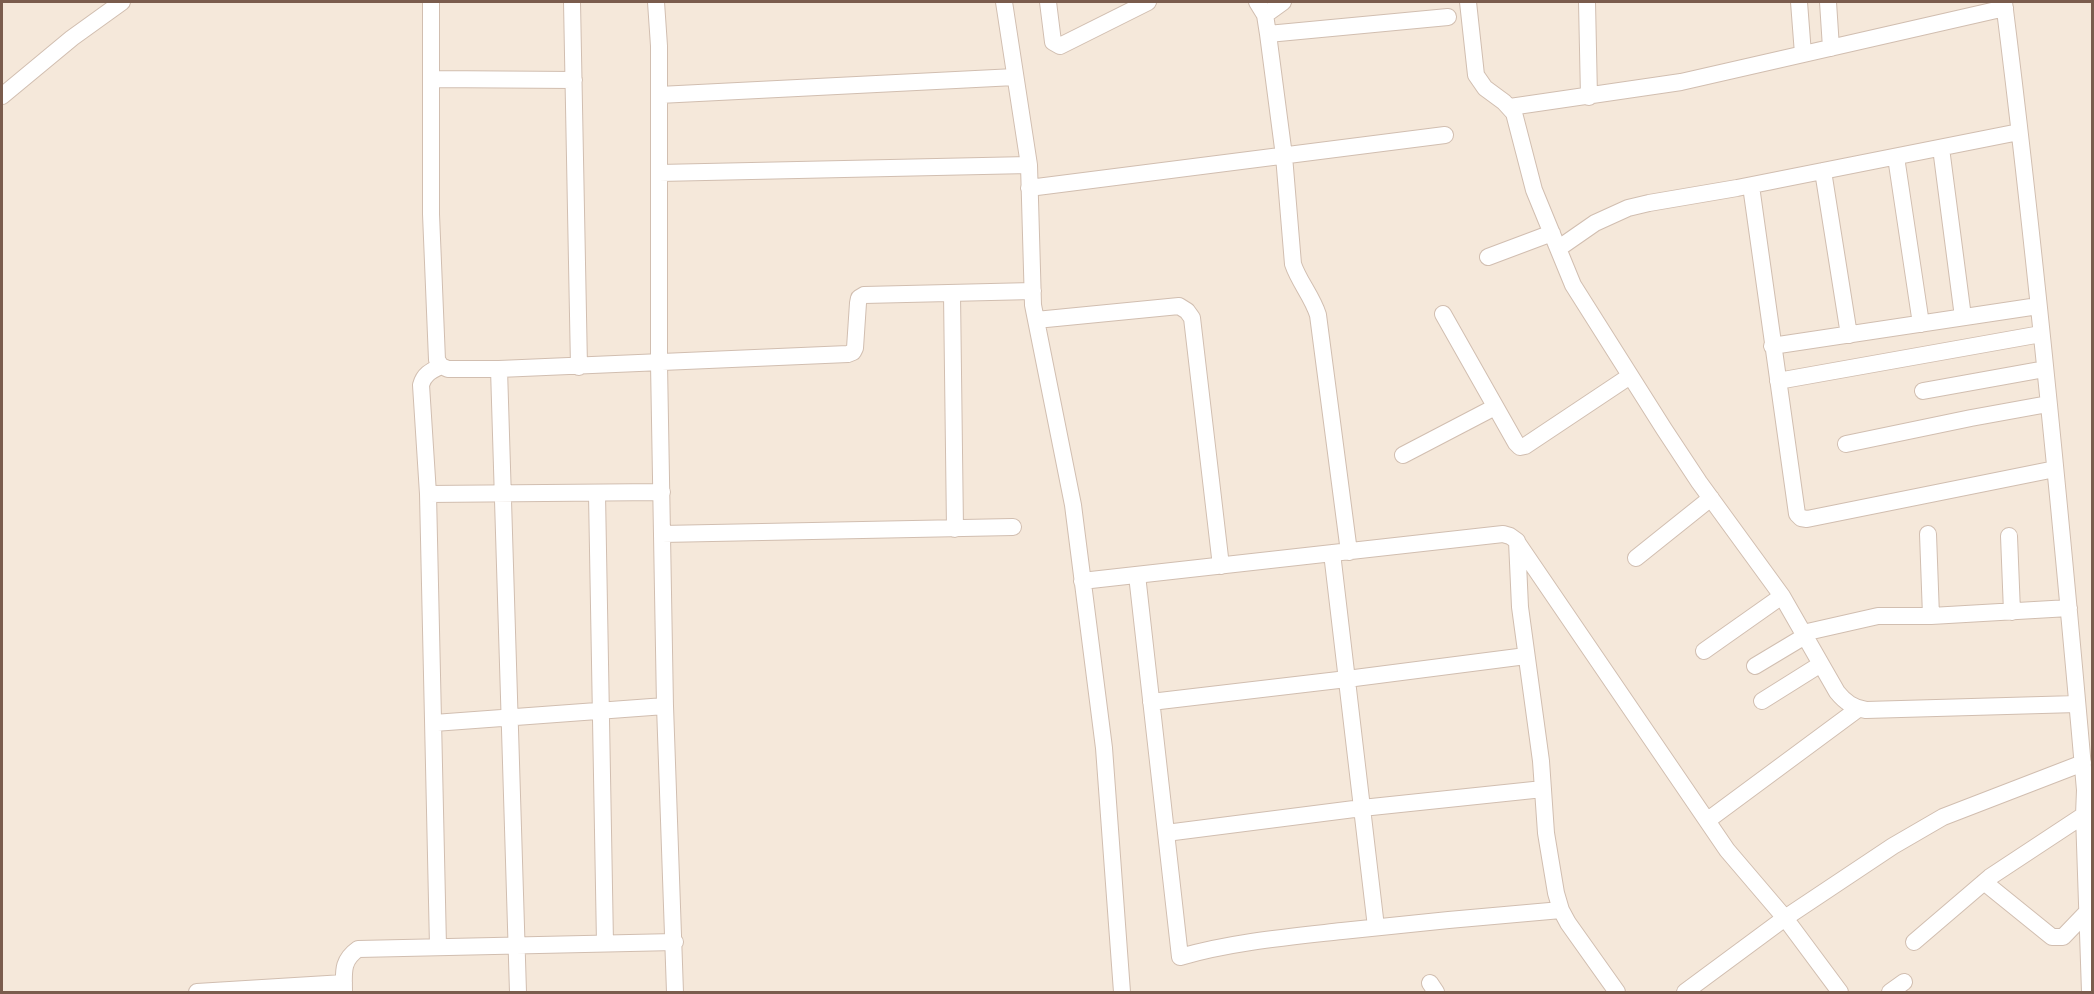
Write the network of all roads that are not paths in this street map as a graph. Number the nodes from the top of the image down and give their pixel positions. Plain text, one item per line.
1 (122, 2) edge
2 (431, 2) edge
3 (572, 2) edge
4 (656, 2) edge
5 (1004, 2) edge
6 (1048, 2) edge
7 (1148, 2) edge
8 (1283, 2) edge
9 (1468, 2) edge
10 (1587, 2) edge
11 (1799, 2) edge
12 (1828, 2) edge
13 (2004, 5) edge
14 (1261, 8) edge
15 (1448, 16) dead end
16 (1268, 34) junction
17 (1831, 48) junction
18 (1803, 54) junction
19 (1015, 77) junction
20 (431, 79) junction
21 (574, 80) junction
22 (659, 95) junction
23 (2, 96) edge
24 (1589, 97) junction
25 (1510, 107) junction
26 (2019, 132) junction
27 (1445, 135) dead end
28 (1941, 148) junction
29 (1284, 156) junction
30 (1896, 157) junction
31 (1029, 165) junction
32 (1823, 171) junction
33 (659, 173) junction
34 (1751, 186) junction
35 (1029, 188) junction
36 (1556, 240) junction
37 (1488, 257) dead end
38 (1033, 291) junction
39 (952, 294) junction
40 (2038, 306) junction
41 (1443, 314) dead end
42 (1963, 317) junction
43 (1036, 320) junction
44 (1921, 324) junction
45 (2041, 334) junction
46 (1849, 335) junction
47 (1773, 346) junction
48 (659, 364) junction
49 (441, 366) junction
50 (579, 367) junction
51 (499, 369) junction
52 (2045, 369) junction
53 (1630, 376) junction
54 (1778, 381) junction
55 (1923, 392) dead end
56 (2049, 404) junction
57 (1495, 407) junction
58 (1846, 444) dead end
59 (1403, 455) dead end
60 (2055, 469) junction
61 (662, 492) junction
62 (503, 493) junction
63 (428, 494) junction
64 (597, 494) junction
65 (1711, 498) junction
66 (1013, 528) dead end
67 (955, 529) junction
68 (662, 534) junction
69 (1928, 534) dead end
70 (2009, 536) dead end
71 (1517, 541) junction
72 (1340, 552) junction
73 (1636, 558) dead end
74 (1221, 566) junction
75 (1137, 575) junction
76 (1082, 581) junction
77 (1782, 596) junction
78 (2069, 608) junction
79 (2012, 612) junction
80 (1931, 616) junction
81 (1804, 635) junction
82 (1704, 651) dead end
83 (1526, 656) junction
84 (1821, 664) junction
85 (1755, 666) dead end
86 (1347, 679) junction
87 (1762, 701) dead end
88 (1151, 702) junction
89 (2078, 704) junction
90 (665, 706) junction
91 (1858, 709) junction
92 (601, 711) junction
93 (510, 718) junction
94 (434, 723) junction
95 (2083, 763) junction
96 (1543, 789) junction
97 (1362, 808) junction
98 (2084, 815) junction
99 (1708, 820) junction
100 (1166, 833) junction
101 (1984, 882) junction
102 (1561, 910) junction
103 (2087, 912) junction
104 (1785, 918) junction
105 (1376, 927) junction
106 (675, 942) junction
107 (1914, 942) dead end
108 (605, 943) junction
109 (517, 945) junction
110 (438, 946) junction
111 (1904, 982) dead end
112 (344, 988) edge
113 (2086, 989) edge
114 (197, 993) edge
115 (518, 993) edge
116 (675, 993) edge
117 (1122, 993) edge
118 (1617, 993) edge
119 (1685, 993) edge
120 (1840, 993) edge
121 (1890, 993) edge

1 - 23 street
2 - 20 street
3 - 21 street
4 - 22 street
5 - 19 street
6 - 7 street
8 - 14 street
9 - 25 street
10 - 24 street
11 - 18 street
12 - 17 street
13 - 17 street
13 - 26 street
14 - 16 street
15 - 16 street
16 - 29 street
17 - 18 street
18 - 24 street
19 - 22 street
19 - 31 street
20 - 21 street
20 - 49 street
21 - 50 street
22 - 33 street
24 - 25 street
25 - 36 street
26 - 28 street
26 - 40 street
27 - 29 street
28 - 30 street
28 - 42 street
29 - 35 street
29 - 72 street
30 - 32 street
30 - 44 street
31 - 33 street
31 - 35 street
32 - 34 street
32 - 46 street
33 - 48 street
34 - 36 street
34 - 47 street
35 - 38 street
36 - 37 street
36 - 53 street
38 - 39 street
38 - 43 street
39 - 48 street
39 - 67 street
40 - 42 street
40 - 45 street
41 - 57 street
42 - 44 street
43 - 74 street
43 - 76 street
44 - 46 street
45 - 52 street
45 - 54 street
46 - 47 street
47 - 54 street
48 - 50 street
48 - 61 street
49 - 51 street
49 - 63 street
50 - 51 street
51 - 62 street
52 - 55 street
52 - 56 street
53 - 57 street
53 - 65 street
54 - 60 street
56 - 58 street
56 - 60 street
57 - 59 street
60 - 78 street
61 - 64 street
61 - 68 street
62 - 63 street
62 - 64 street
62 - 93 street
63 - 94 street
64 - 92 street
65 - 73 street
65 - 77 street
66 - 67 street
67 - 68 street
68 - 90 street
69 - 80 street
70 - 79 street
71 - 72 street
71 - 83 street
71 - 99 street
72 - 74 street
72 - 86 street
74 - 75 street
75 - 76 street
75 - 88 street
76 - 117 street
77 - 81 street
77 - 82 street
78 - 79 street
78 - 89 street
79 - 80 street
80 - 81 street
81 - 84 street
81 - 85 street
83 - 86 street
83 - 96 street
84 - 87 street
84 - 91 street
86 - 88 street
86 - 97 street
88 - 100 street
89 - 91 street
89 - 95 street
90 - 92 street
90 - 106 street
91 - 99 street
92 - 93 street
92 - 108 street
93 - 94 street
93 - 109 street
94 - 110 street
95 - 98 street
95 - 104 street
96 - 97 street
96 - 102 street
97 - 100 street
97 - 105 street
98 - 101 street
98 - 103 street
99 - 104 street
100 - 105 street
101 - 103 street
101 - 107 street
102 - 105 street
102 - 118 street
103 - 113 street
104 - 119 street
104 - 120 street
106 - 108 street
106 - 116 street
108 - 109 street
109 - 110 street
109 - 115 street
110 - 112 street
111 - 121 street
112 - 114 street

